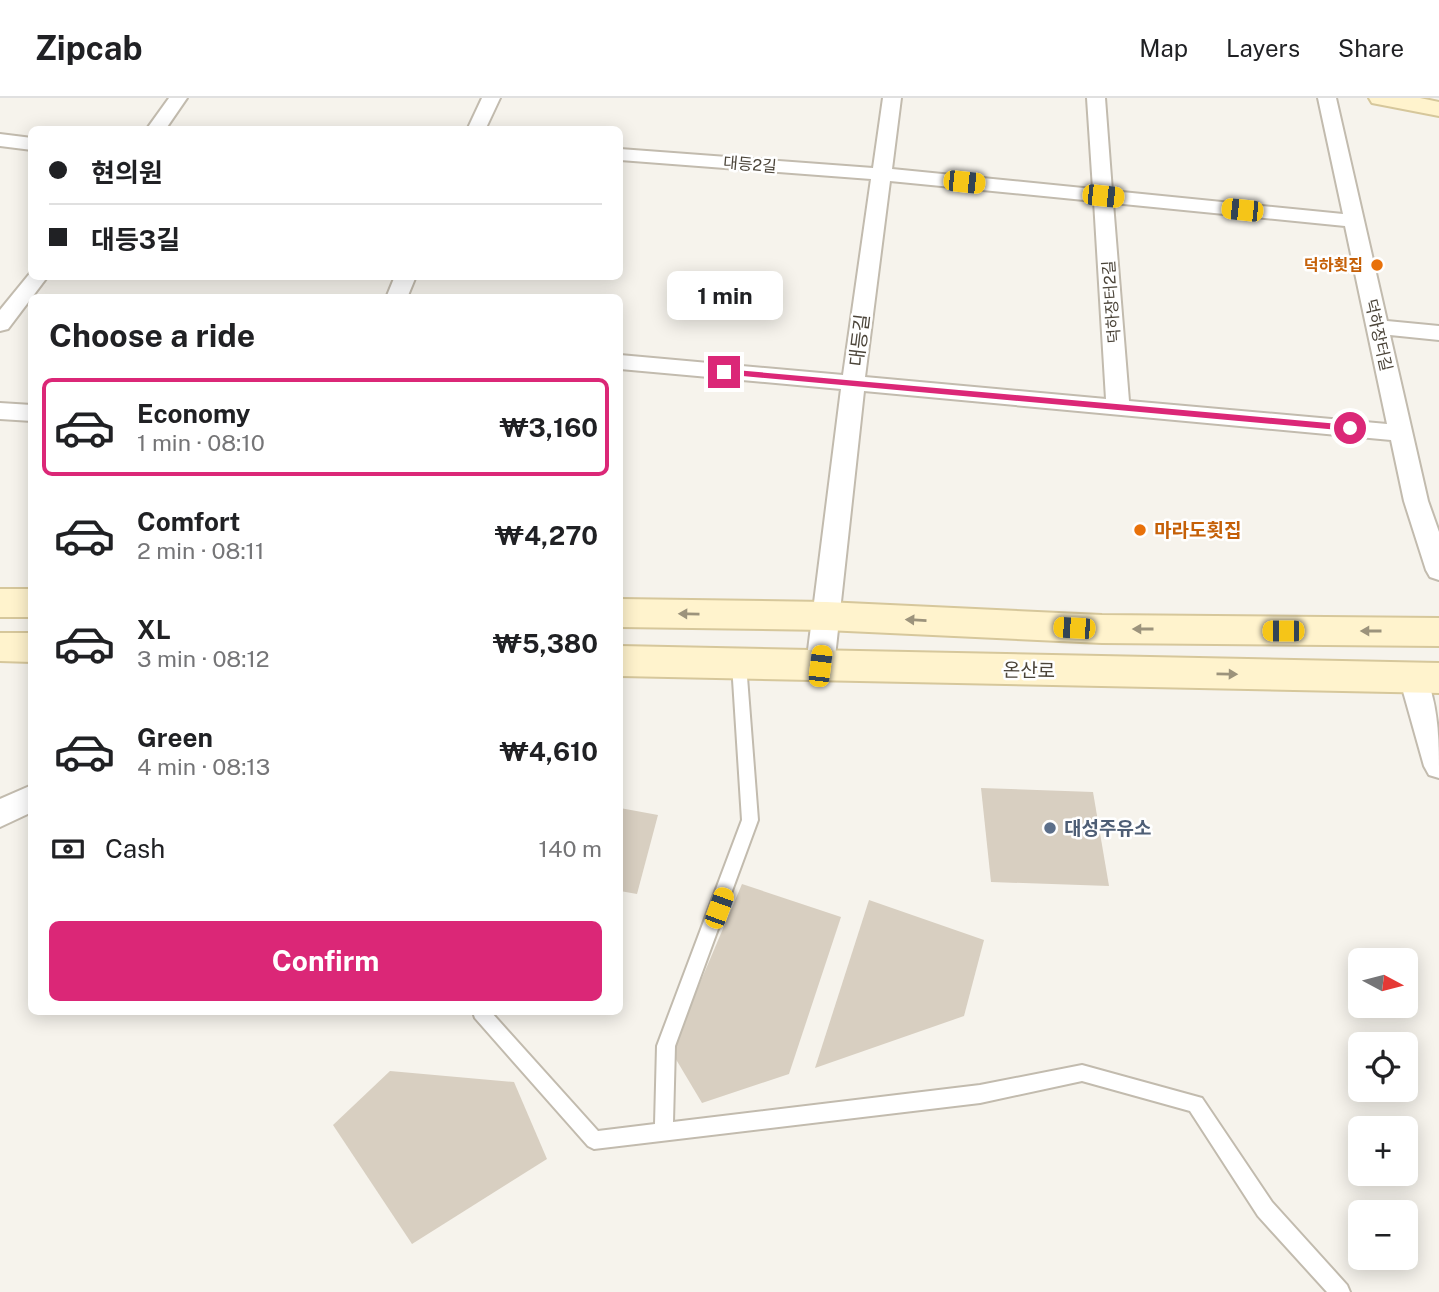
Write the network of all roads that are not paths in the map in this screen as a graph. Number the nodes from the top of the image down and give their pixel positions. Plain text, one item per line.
1 (178, 98) edge
2 (491, 98) edge
3 (892, 98) edge
4 (1096, 98) edge
5 (1327, 98) edge
6 (1381, 98) edge
7 (1439, 109) edge
8 (158, 126) edge
9 (478, 126) edge
10 (0, 140) edge
11 (28, 144) edge
12 (623, 154) edge
13 (880, 174) junction
14 (1103, 196) junction
15 (1353, 221) junction
16 (35, 280) edge
17 (0, 324) edge
18 (1377, 327) junction
19 (1439, 333) edge
20 (623, 362) edge
21 (853, 385) junction
22 (1118, 408) junction
23 (0, 411) edge
24 (28, 413) edge
25 (1401, 433) junction
26 (1439, 570) edge
27 (0, 603) edge
28 (28, 603) edge
29 (623, 613) edge
30 (826, 616) junction
31 (1439, 632) edge
32 (0, 647) edge
33 (28, 648) edge
34 (623, 661) edge
35 (739, 664) junction
36 (820, 666) junction
37 (1426, 678) edge
38 (1439, 766) edge
39 (28, 799) edge
40 (0, 814) edge
41 (484, 1015) edge
42 (664, 1132) junction
43 (1340, 1292) edge

1 - 8 street
2 - 9 street
3 - 13 street, 대등길
4 - 14 street, 덕하장터2길
5 - 15 street, 덕하장터길
6 - 7 main road
10 - 11 street
12 - 13 street, 대등2길
13 - 14 street, 대등2길
13 - 21 street, 대등길
14 - 15 street, 대등2길
14 - 22 street, 덕하장터2길
15 - 18 street, 덕하장터길
16 - 17 street
18 - 19 street
18 - 25 street, 덕하장터길
20 - 21 street
21 - 22 street
21 - 30 street, 대등길
22 - 25 street
23 - 24 street
25 - 26 street, 덕하장터길
27 - 28 main road
30 -> 29 main road
31 -> 30 main road
30 - 36 street, 대등길
32 - 33 main road
34 - 35 main road, 온산로
35 - 36 main road, 온산로
35 - 42 lane
36 -> 37 main road, 온산로
37 - 38 street
39 - 40 street
41 - 42 lane
42 - 43 lane

